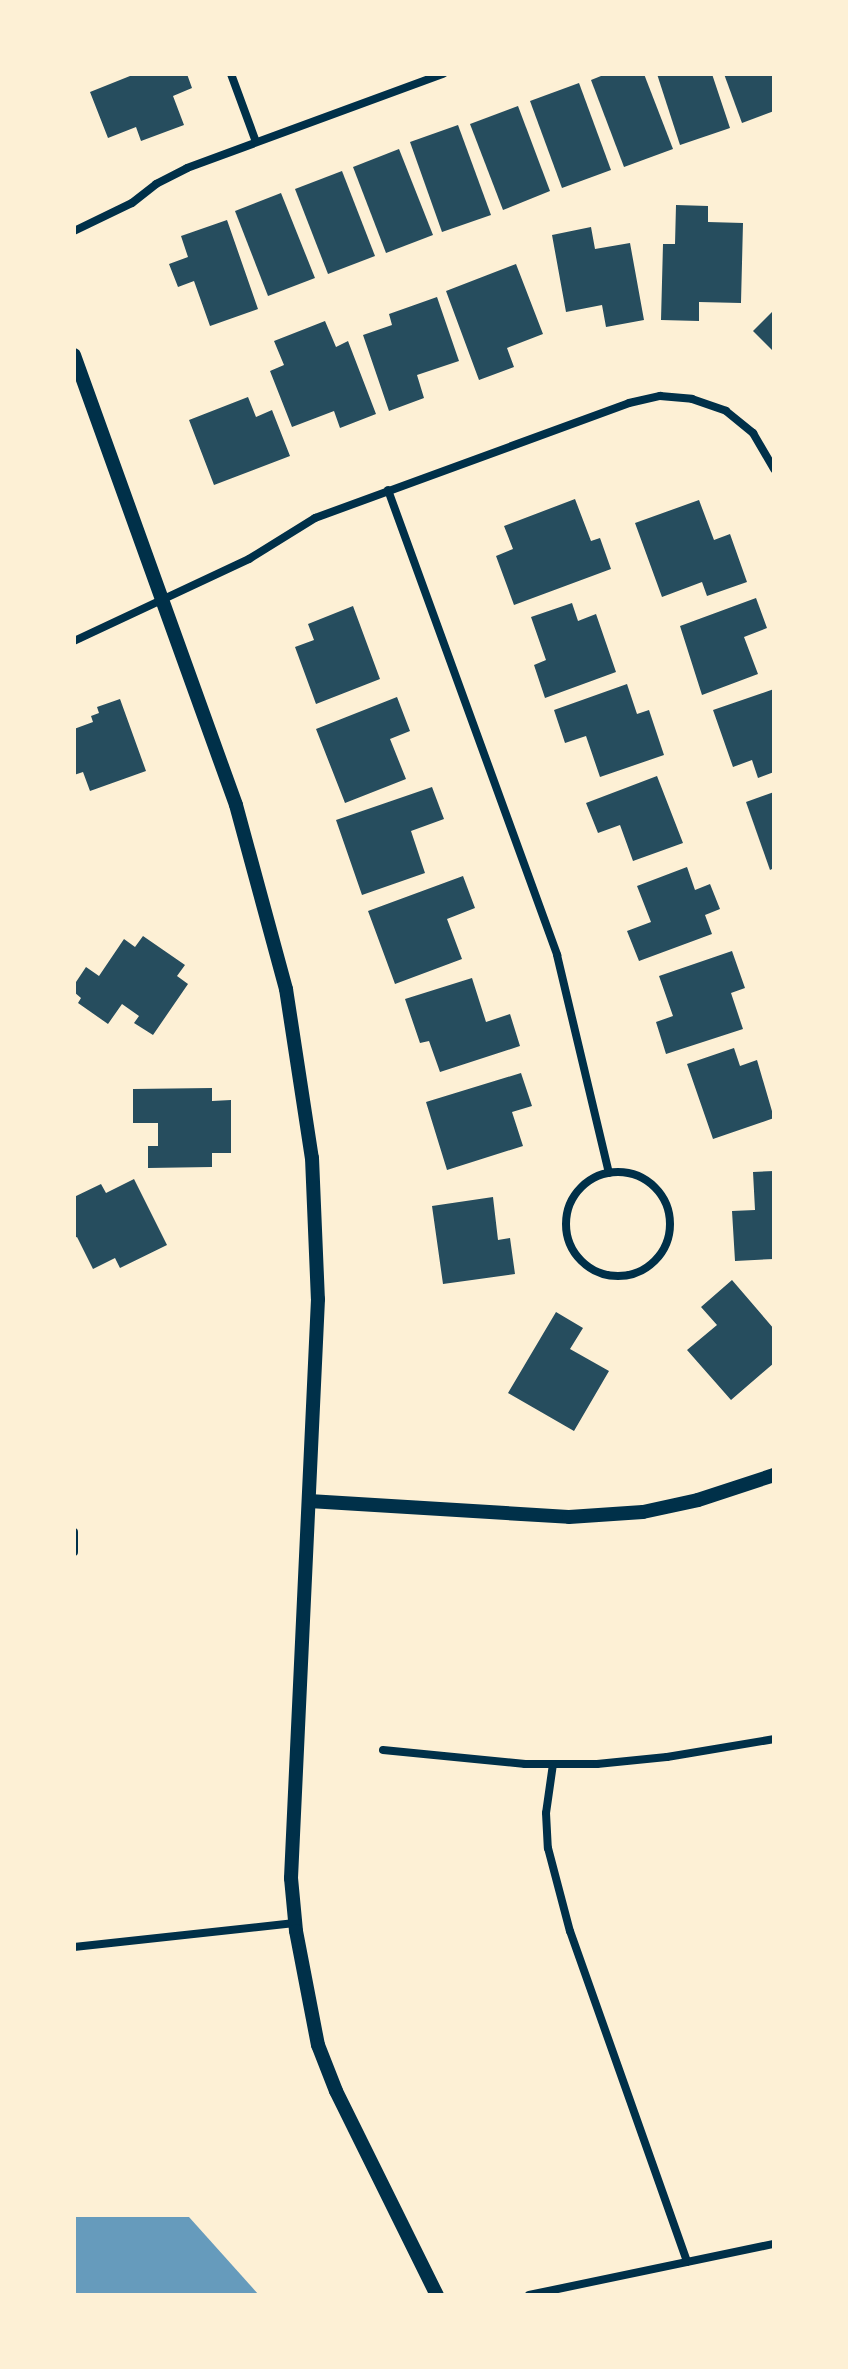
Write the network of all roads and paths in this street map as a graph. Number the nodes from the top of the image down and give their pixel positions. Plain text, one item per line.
1 (231, 74) edge
2 (443, 74) edge
3 (256, 142) junction
4 (74, 231) edge
5 (74, 355) edge
6 (774, 469) edge
7 (388, 490) junction
8 (163, 600) junction
9 (74, 641) edge
10 (609, 1173) junction
11 (774, 1475) edge
12 (309, 1501) junction
13 (74, 1532) edge
14 (74, 1552) edge
15 (774, 1739) edge
16 (383, 1750) dead end
17 (553, 1764) junction
18 (295, 1923) junction
19 (74, 1947) edge
20 (774, 2244) edge
21 (687, 2262) junction
22 (437, 2295) edge
23 (529, 2295) edge

1 - 3 street
2 - 3 street
3 - 4 street
5 - 8 street
6 - 7 street
7 - 8 street
7 - 10 street
8 - 9 street
8 - 12 street
10 - 10 street
11 - 12 street
12 - 18 street
13 - 14 street
15 - 17 street
16 - 17 street
17 - 21 street
18 - 19 street
18 - 22 street
20 - 21 street
21 - 23 street

